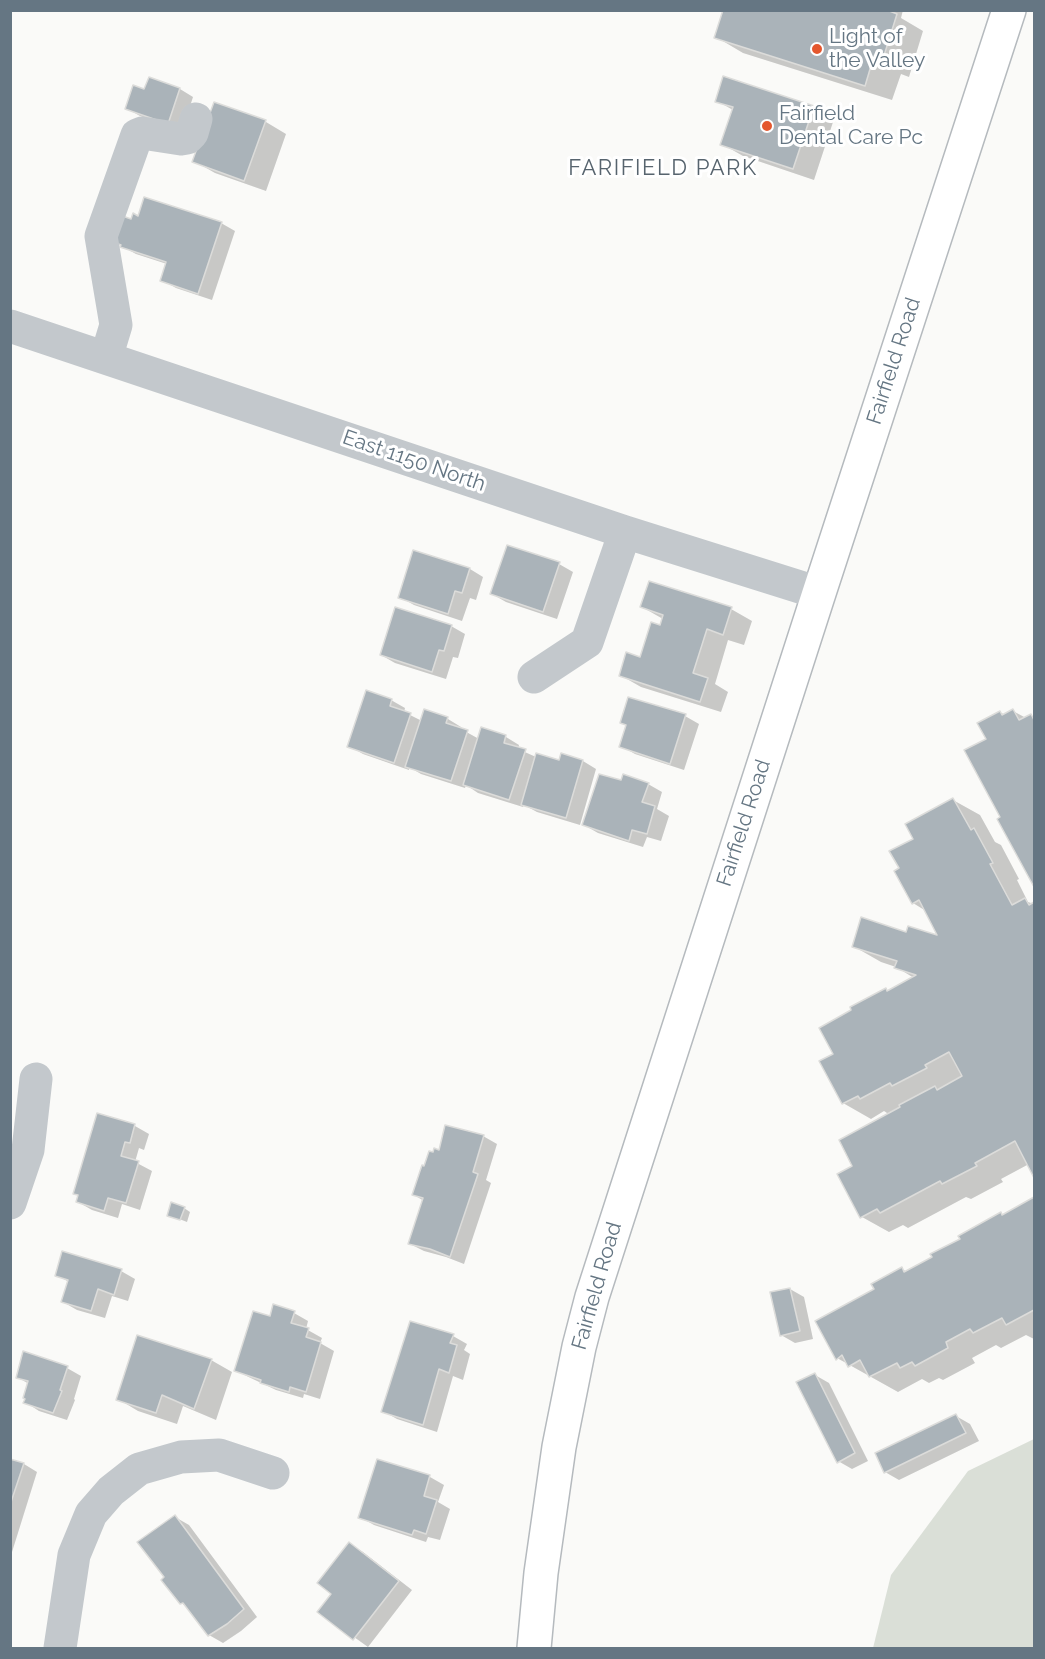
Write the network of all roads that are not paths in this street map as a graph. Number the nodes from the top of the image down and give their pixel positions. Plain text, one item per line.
1 (1010, 10) edge
2 (196, 119) dead end
3 (10, 326) edge
4 (106, 358) junction
5 (625, 532) junction
6 (819, 593) junction
7 (534, 677) dead end
8 (36, 1079) dead end
9 (10, 1203) edge
10 (273, 1473) dead end
11 (60, 1648) edge
12 (534, 1648) edge

1 - 6 main road, Fairfield Road
2 - 4 street
3 - 4 street, East 1150 North
4 - 5 street, East 1150 North
5 - 6 street, East 1150 North
5 - 7 street
6 - 12 main road, Fairfield Road
8 - 9 street
10 - 11 street

